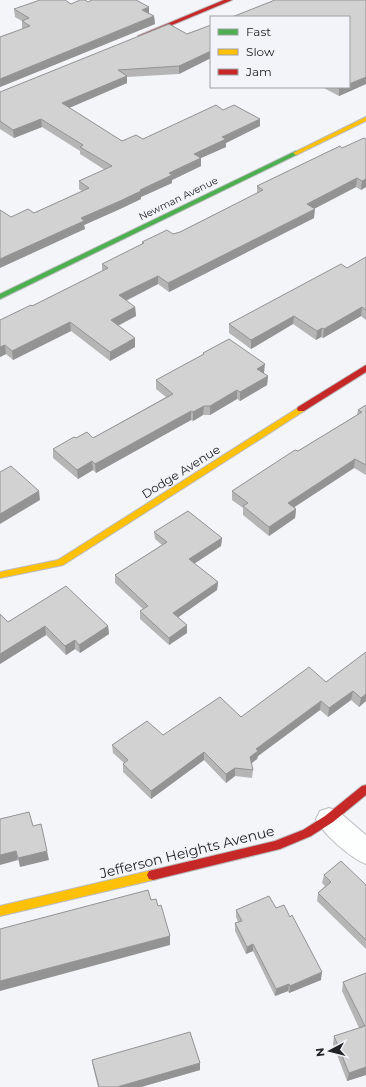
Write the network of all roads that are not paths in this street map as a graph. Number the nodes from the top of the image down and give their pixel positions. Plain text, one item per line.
1 (229, 0) edge
2 (133, 39) edge
3 (366, 118) edge
4 (0, 297) edge
5 (366, 368) edge
6 (0, 575) edge
7 (366, 789) edge
8 (329, 819) junction
9 (366, 852) edge
10 (0, 911) edge

1 - 2 street
3 - 4 street, Newman Avenue
5 - 6 street, Dodge Avenue
7 - 8 street, Jefferson Heights Avenue
8 - 9 street
8 - 10 street, Jefferson Heights Avenue

